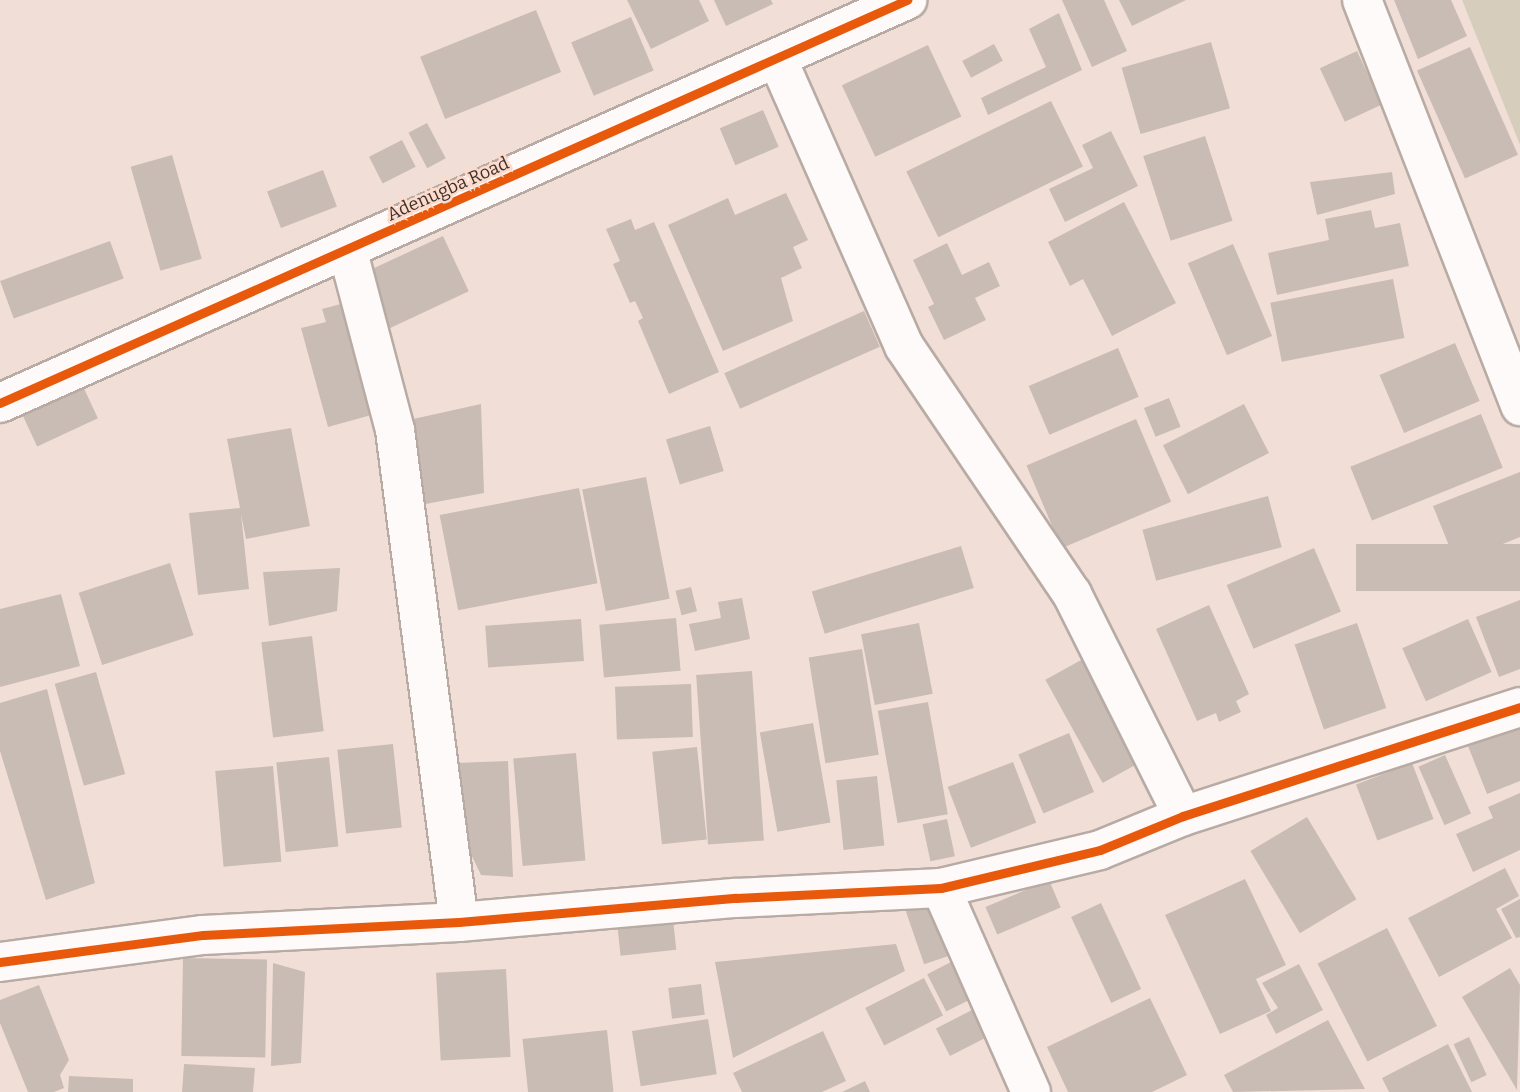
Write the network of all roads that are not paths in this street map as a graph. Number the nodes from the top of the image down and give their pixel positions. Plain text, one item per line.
1 (906, 0) edge
2 (1362, 0) edge
3 (777, 58) junction
4 (348, 252) junction
5 (0, 402) edge
6 (1520, 406) edge
7 (1520, 707) edge
8 (1183, 816) junction
9 (941, 888) junction
10 (459, 922) junction
11 (0, 962) edge
12 (1031, 1092) edge

1 - 3 street, Adenugba Road
2 - 6 street
3 - 4 street, Adenugba Road
3 - 8 street
4 - 5 street, Adenugba Road
4 - 10 street
7 - 8 street
8 - 9 street
9 - 10 street
9 - 12 street
10 - 11 street

